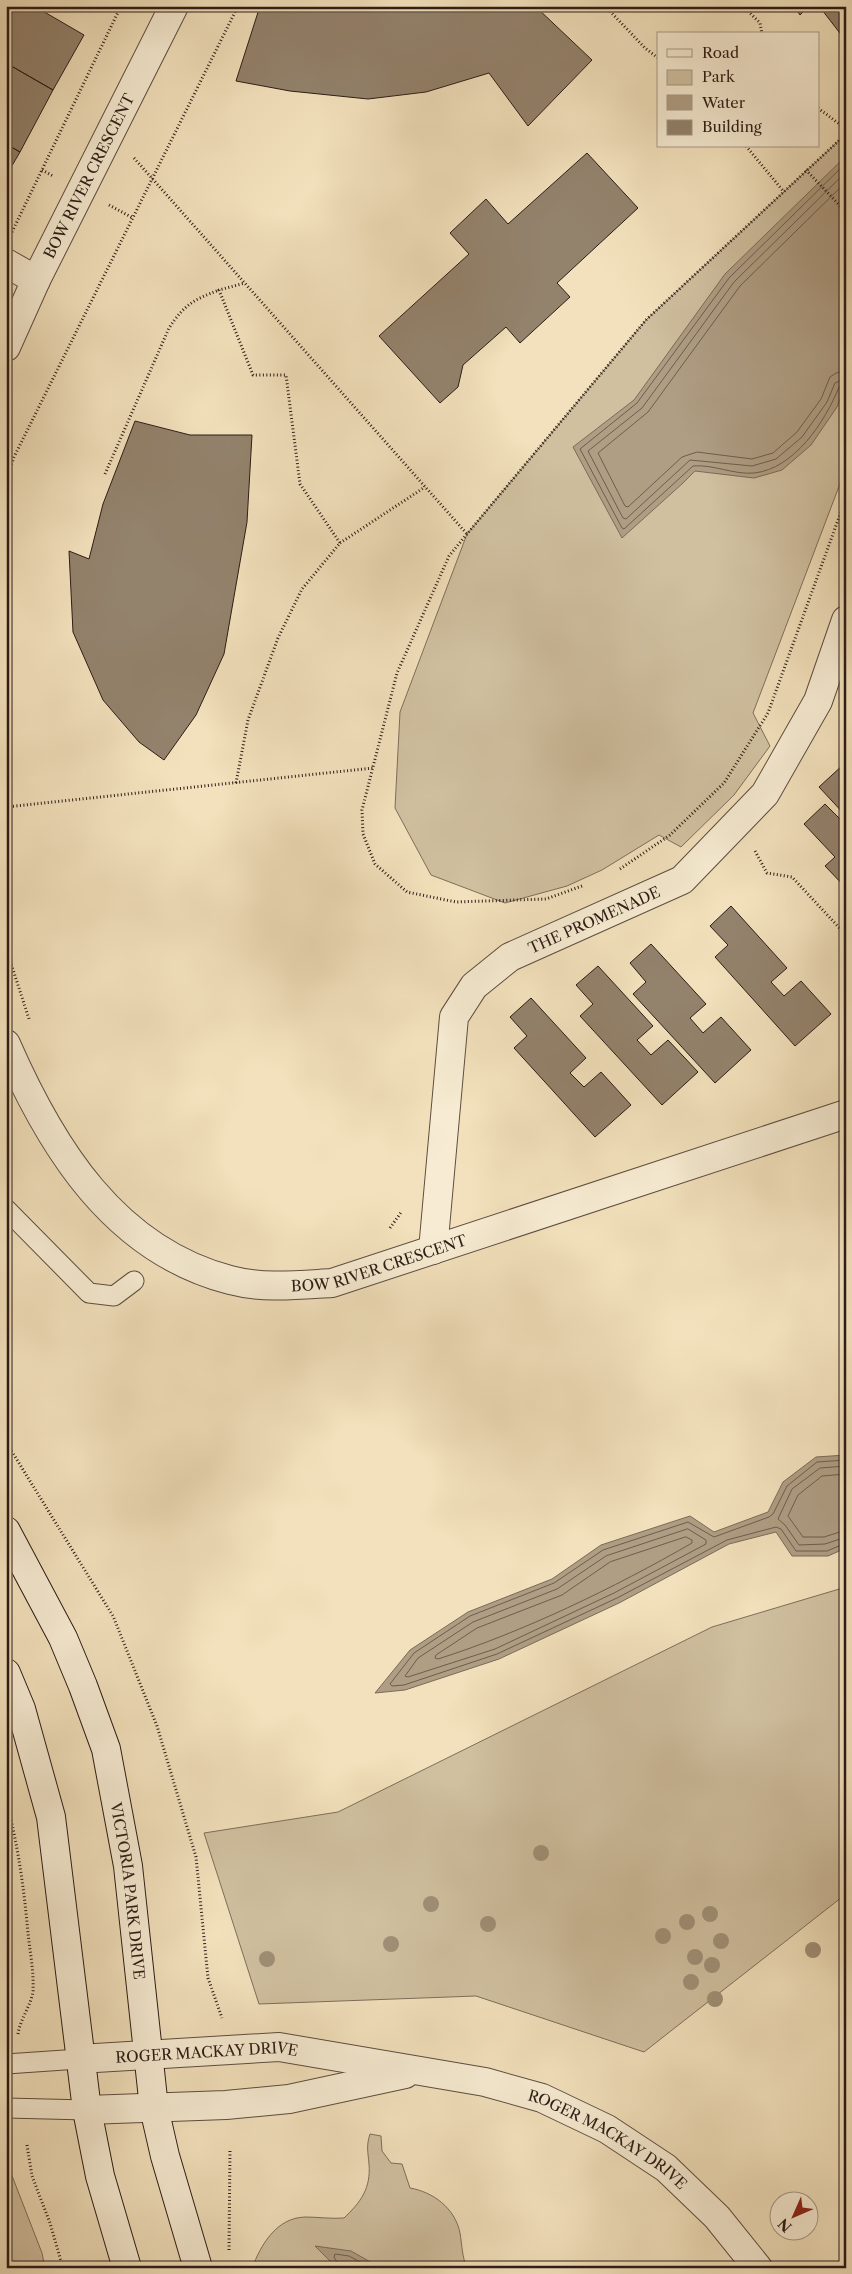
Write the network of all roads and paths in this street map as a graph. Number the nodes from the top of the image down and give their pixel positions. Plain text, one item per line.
1 (121, 6) edge
2 (174, 6) edge
3 (238, 6) edge
4 (605, 6) edge
5 (743, 6) edge
6 (762, 32) edge
7 (657, 57) edge
8 (820, 110) edge
9 (846, 129) edge
10 (111, 132) junction
11 (846, 134) edge
12 (748, 148) edge
13 (806, 170) junction
14 (152, 179) junction
15 (784, 192) junction
16 (846, 212) edge
17 (11, 235) dead end
18 (6, 263) edge
19 (36, 280) junction
20 (245, 284) junction
21 (219, 290) junction
22 (6, 347) edge
23 (105, 474) dead end
24 (6, 481) edge
25 (425, 487) junction
26 (846, 498) edge
27 (467, 534) junction
28 (340, 543) junction
29 (846, 620) edge
30 (373, 768) junction
31 (236, 783) junction
32 (6, 807) edge
33 (755, 850) dead end
34 (618, 870) dead end
35 (583, 886) dead end
36 (846, 935) edge
37 (6, 948) edge
38 (30, 1022) dead end
39 (6, 1044) edge
40 (846, 1114) edge
41 (438, 1196) junction
42 (6, 1209) edge
43 (386, 1233) dead end
44 (433, 1250) junction
45 (134, 1281) dead end
46 (6, 1442) edge
47 (6, 1531) edge
48 (6, 1673) edge
49 (6, 1800) edge
50 (222, 2018) dead end
51 (18, 2042) dead end
52 (147, 2055) junction
53 (79, 2059) junction
54 (6, 2064) edge
55 (421, 2071) junction
56 (6, 2108) edge
57 (154, 2108) junction
58 (87, 2110) junction
59 (27, 2145) dead end
60 (230, 2150) dead end
61 (229, 2258) dead end
62 (63, 2268) edge
63 (127, 2268) edge
64 (198, 2268) edge
65 (758, 2268) edge

1 - 17 path
2 - 10 street, BOW RIVER CRESCENT
3 - 14 path
4 - 7 path
5 - 6 path
8 - 9 path
10 - 14 path
10 - 19 street, BOW RIVER CRESCENT
11 - 13 path
12 - 15 path
13 - 15 path
13 - 16 path
14 - 20 path
14 - 24 path
15 - 27 path
18 - 19 street
19 - 22 street, BOW RIVER CRESCENT
20 - 21 path
20 - 25 path
21 - 23 path
21 - 28 path
25 - 27 path
25 - 28 path
26 - 34 path
27 - 30 path
28 - 31 path
29 - 41 street, THE PROMENADE
30 - 31 path
30 - 35 path
31 - 32 path
33 - 36 path
37 - 38 path
39 - 44 street, BOW RIVER CRESCENT
40 - 44 street, BOW RIVER CRESCENT
41 - 43 path
41 - 44 street, THE PROMENADE
42 - 45 lane
46 - 50 path
47 - 52 street, VICTORIA PARK DRIVE
48 - 53 street
49 - 51 path
52 - 53 street, ROGER MACKAY DRIVE
52 - 55 street, ROGER MACKAY DRIVE
52 - 57 street, VICTORIA PARK DRIVE
53 - 54 lane
53 - 58 street
55 - 57 street, ROGER MACKAY DRIVE
55 - 65 street, ROGER MACKAY DRIVE
56 - 58 lane
57 - 58 street, ROGER MACKAY DRIVE
57 - 64 street, VICTORIA PARK DRIVE
58 - 63 street
59 - 62 path
60 - 61 path

